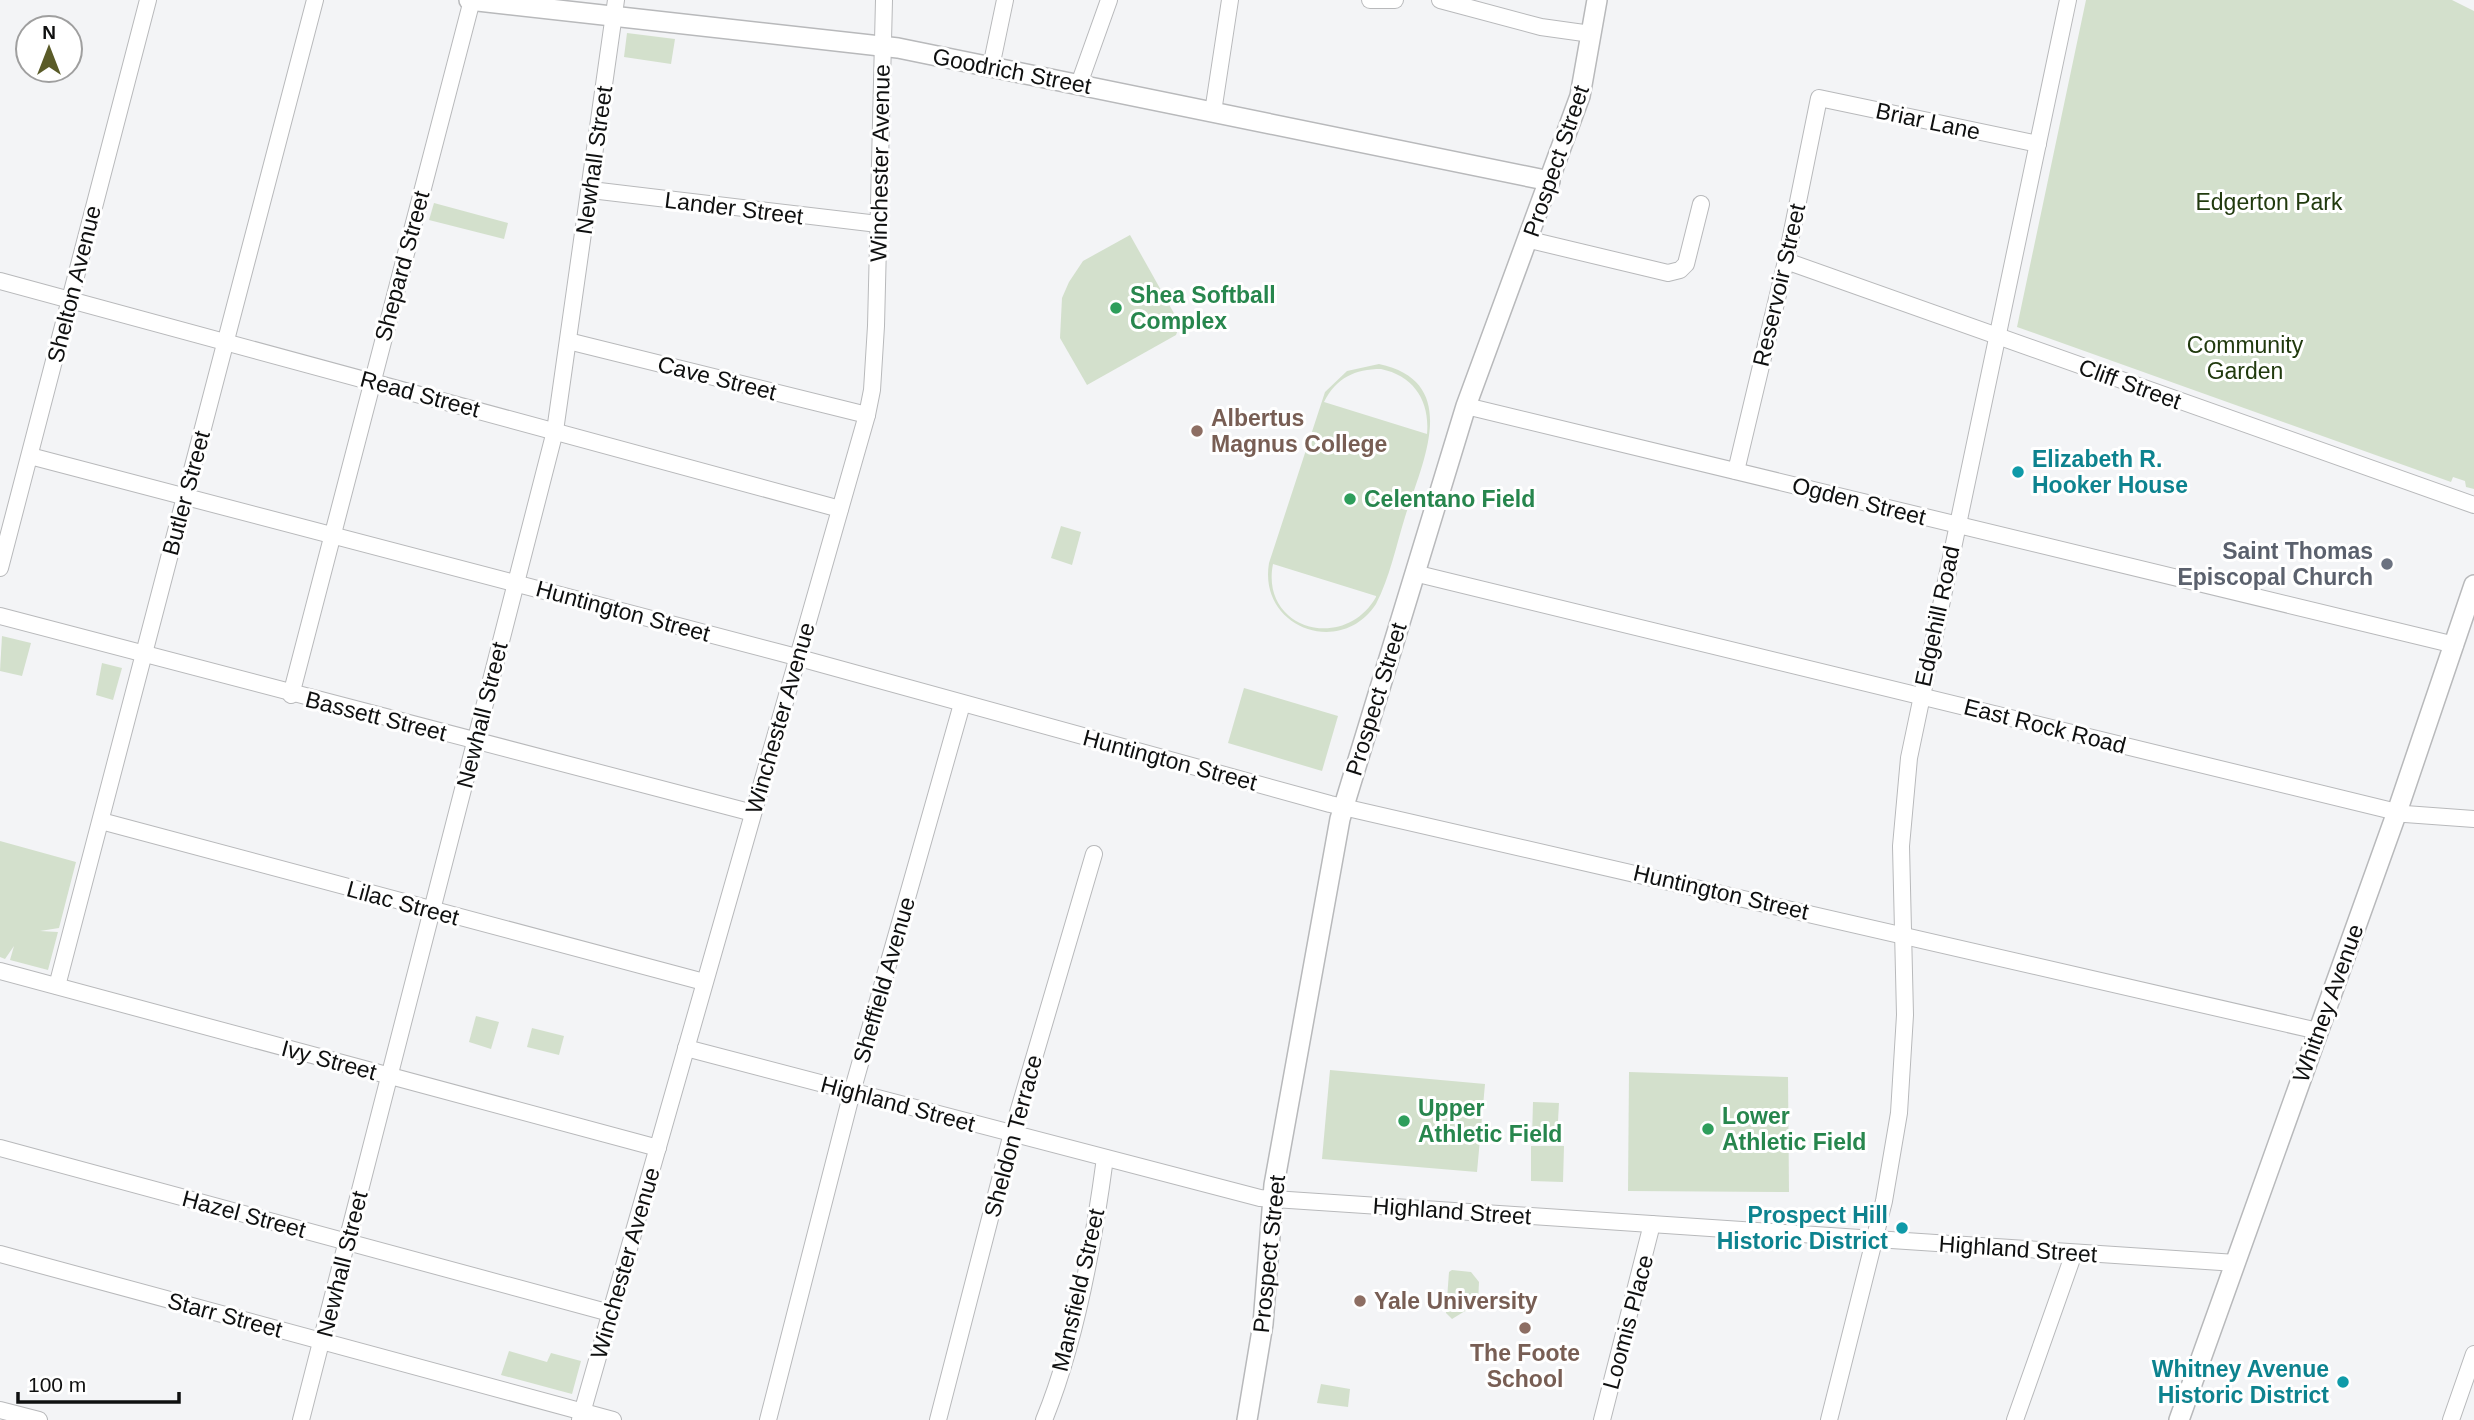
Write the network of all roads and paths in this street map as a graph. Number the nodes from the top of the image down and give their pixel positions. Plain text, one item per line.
1 (148, 0) edge
2 (316, 0) edge
3 (471, 0) edge
4 (884, 0) edge
5 (1005, 0) edge
6 (1109, 0) edge
7 (1230, 0) edge
8 (1370, 0) edge
9 (1395, 0) edge
10 (1440, 0) edge
11 (1597, 0) edge
12 (2068, 0) edge
13 (615, 8) edge
14 (1591, 34) junction
15 (883, 45) junction
16 (991, 67) junction
17 (1079, 84) junction
18 (1819, 98) joint
19 (1213, 112) junction
20 (2038, 144) junction
21 (1550, 181) junction
22 (591, 190) junction
23 (1701, 204) dead end
24 (878, 224) junction
25 (1530, 240) junction
26 (1786, 261) junction
27 (0, 281) edge
28 (70, 299) junction
29 (1997, 337) junction
30 (226, 340) junction
31 (568, 341) junction
32 (372, 381) junction
33 (1466, 407) junction
34 (867, 415) junction
35 (555, 431) junction
36 (30, 456) junction
37 (1737, 471) junction
38 (185, 498) junction
39 (2474, 505) edge
40 (840, 509) junction
41 (1956, 525) junction
42 (332, 536) junction
43 (0, 568) edge
44 (1414, 573) junction
45 (516, 583) junction
46 (2474, 585) edge
47 (0, 616) edge
48 (2455, 645) junction
49 (143, 654) junction
50 (797, 658) junction
51 (291, 695) junction
52 (1920, 696) junction
53 (962, 704) junction
54 (475, 742) junction
55 (1344, 807) junction
56 (2397, 812) junction
57 (753, 813) junction
58 (2474, 819) edge
59 (101, 821) junction
60 (1094, 854) dead end
61 (432, 911) junction
62 (1903, 934) junction
63 (0, 971) edge
64 (705, 982) junction
65 (57, 986) junction
66 (2318, 1031) junction
67 (686, 1048) junction
68 (390, 1076) junction
69 (852, 1092) junction
70 (1012, 1133) junction
71 (0, 1148) edge
72 (658, 1148) junction
73 (1105, 1158) junction
74 (1273, 1198) junction
75 (1652, 1224) junction
76 (1875, 1239) junction
77 (347, 1241) junction
78 (2074, 1253) junction
79 (0, 1254) edge
80 (2236, 1263) junction
81 (610, 1313) junction
82 (322, 1341) junction
83 (2474, 1354) edge
84 (0, 1410) edge
85 (581, 1415) edge
86 (39, 1420) edge
87 (301, 1420) edge
88 (613, 1420) edge
89 (768, 1420) edge
90 (939, 1420) edge
91 (1044, 1420) edge
92 (1247, 1420) edge
93 (1602, 1420) edge
94 (1829, 1420) edge
95 (2015, 1420) edge
96 (2179, 1420) edge
97 (2451, 1420) edge

1 - 28 street, Shelton Avenue
2 - 30 street, Butler Street
3 - 13 main road, Goodrich Street
3 - 32 street, Shepard Street
4 - 15 street, Winchester Avenue
5 - 16 street
6 - 17 street
7 - 19 street
8 - 9 street
10 - 14 street
11 - 14 main road, Prospect Street
12 - 20 street, Edgehill Road
13 - 15 main road, Goodrich Street
13 - 22 street, Newhall Street
14 - 21 main road, Prospect Street
15 - 16 main road, Goodrich Street
15 - 24 street, Winchester Avenue
16 - 17 main road, Goodrich Street
17 - 19 main road, Goodrich Street
18 - 20 street, Briar Lane
18 - 26 street, Reservoir Street
19 - 21 main road, Goodrich Street
20 - 29 street, Edgehill Road
21 - 25 main road, Prospect Street
22 - 24 street, Lander Street
22 - 31 street, Newhall Street
23 - 25 street
24 - 34 street, Winchester Avenue
25 - 33 main road, Prospect Street
26 - 29 street, Cliff Street
26 - 37 street, Reservoir Street
27 - 28 street, Read Street
28 - 30 street, Read Street
28 - 36 street, Shelton Avenue
29 - 39 street, Cliff Street
29 - 41 street, Edgehill Road
30 - 32 street, Read Street
30 - 38 street, Butler Street
31 - 34 street, Cave Street
31 - 35 street, Newhall Street
32 - 35 street, Read Street
32 - 42 street, Shepard Street
33 - 37 street, Ogden Street
33 - 44 main road, Prospect Street
34 - 40 street, Winchester Avenue
35 - 40 street, Read Street
35 - 45 street, Newhall Street
36 - 38 street, Huntington Street
36 - 43 street, Shelton Avenue
37 - 41 street, Ogden Street
38 - 42 street, Huntington Street
38 - 49 street, Butler Street
40 - 50 street, Winchester Avenue
41 - 48 street, Ogden Street
41 - 52 street, Edgehill Road
42 - 45 street, Huntington Street
42 - 51 street, Shepard Street
44 - 52 street, East Rock Road
44 - 55 main road, Prospect Street
45 - 50 street, Huntington Street
45 - 54 street, Newhall Street
46 - 48 main road, Whitney Avenue
47 - 49 street, Bassett Street
48 - 56 main road, Whitney Avenue
49 - 51 street, Bassett Street
49 - 59 street, Butler Street
50 - 53 street, Huntington Street
50 - 57 street, Winchester Avenue
51 - 54 street, Bassett Street
52 - 56 street, East Rock Road
52 - 62 street, Edgehill Road
53 - 55 street, Huntington Street
53 - 69 street, Sheffield Avenue
54 - 57 street, Bassett Street
54 - 61 street, Newhall Street
55 - 62 street, Huntington Street
55 - 74 main road, Prospect Street
56 - 58 street, East Rock Road
56 - 66 main road, Whitney Avenue
57 - 64 street, Winchester Avenue
59 - 61 street, Lilac Street
59 - 65 street, Butler Street
60 - 70 street, Sheldon Terrace
61 - 64 street, Lilac Street
61 - 68 street, Newhall Street
62 - 66 street, Huntington Street
62 - 76 street, Edgehill Road
63 - 65 street, Ivy Street
64 - 67 street, Winchester Avenue
65 - 68 street, Ivy Street
66 - 80 main road, Whitney Avenue
67 - 69 street, Highland Street
67 - 72 street, Winchester Avenue
68 - 72 street, Ivy Street
68 - 77 street, Newhall Street
69 - 70 street, Highland Street
69 - 89 street, Sheffield Avenue
70 - 73 street, Highland Street
70 - 90 street, Sheldon Terrace
71 - 77 street, Hazel Street
72 - 81 street, Winchester Avenue
73 - 74 street, Highland Street
73 - 91 street, Mansfield Street
74 - 75 street, Highland Street
74 - 92 main road, Prospect Street
75 - 76 street, Highland Street
75 - 93 street, Loomis Place
76 - 78 street, Highland Street
76 - 94 street, Edgehill Road
77 - 81 street, Hazel Street
77 - 82 street, Newhall Street
78 - 80 street, Highland Street
78 - 95 street
79 - 82 street, Starr Street
80 - 96 main road, Whitney Avenue
81 - 85 street, Winchester Avenue
82 - 85 street, Starr Street
82 - 87 street, Newhall Street
83 - 97 street
84 - 86 street
85 - 88 street, Starr Street

